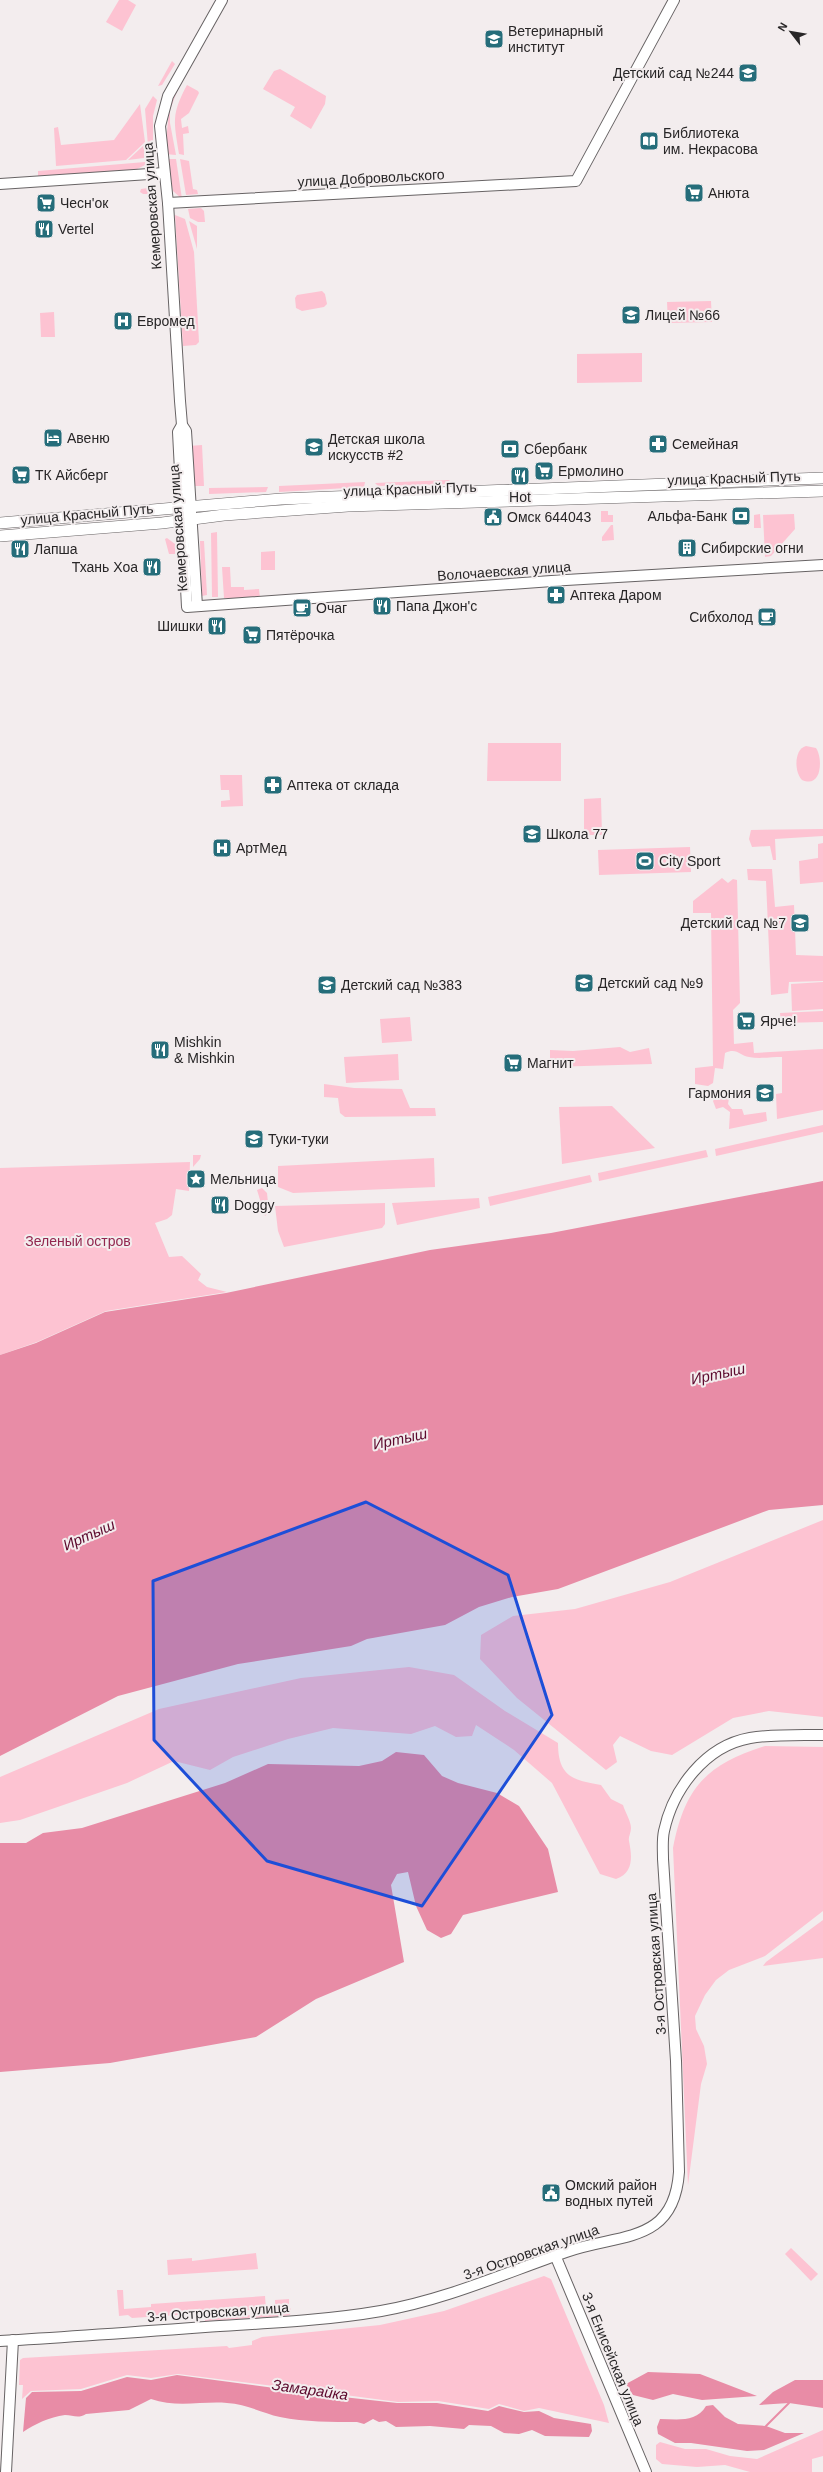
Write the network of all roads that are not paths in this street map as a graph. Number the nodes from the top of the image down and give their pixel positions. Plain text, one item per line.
1 (222, 0) edge
2 (674, 0) edge
3 (164, 173) junction
4 (0, 184) edge
5 (168, 203) junction
6 (823, 478) edge
7 (823, 491) edge
8 (560, 494) junction
9 (187, 507) junction
10 (188, 519) junction
11 (0, 523) edge
12 (0, 536) edge
13 (823, 565) edge
14 (192, 606) joint
15 (823, 1735) edge
16 (555, 2255) junction
17 (13, 2340) junction
18 (0, 2341) edge
19 (6, 2472) edge
20 (646, 2472) edge

1 - 3 main road, Кемеровская улица
2 - 5 main road, улица Добровольского
3 - 4 main road
3 - 5 main road, Кемеровская улица
5 - 9 main road, Кемеровская улица
6 - 8 main road, улица Красный Путь
7 - 8 main road, улица Красный Путь
8 - 9 main road, улица Красный Путь
8 - 10 main road, улица Красный Путь
9 - 10 main road, Кемеровская улица
9 - 11 main road, улица Красный Путь
10 - 12 main road, улица Красный Путь
10 - 14 main road, Кемеровская улица
13 - 14 main road, Волочаевская улица
15 - 16 main road, 3-я Островская улица
16 - 17 main road, 3-я Островская улица
16 - 20 main road, 3-я Енисейская улица
17 - 18 main road, 3-я Островская улица
17 - 19 main road

